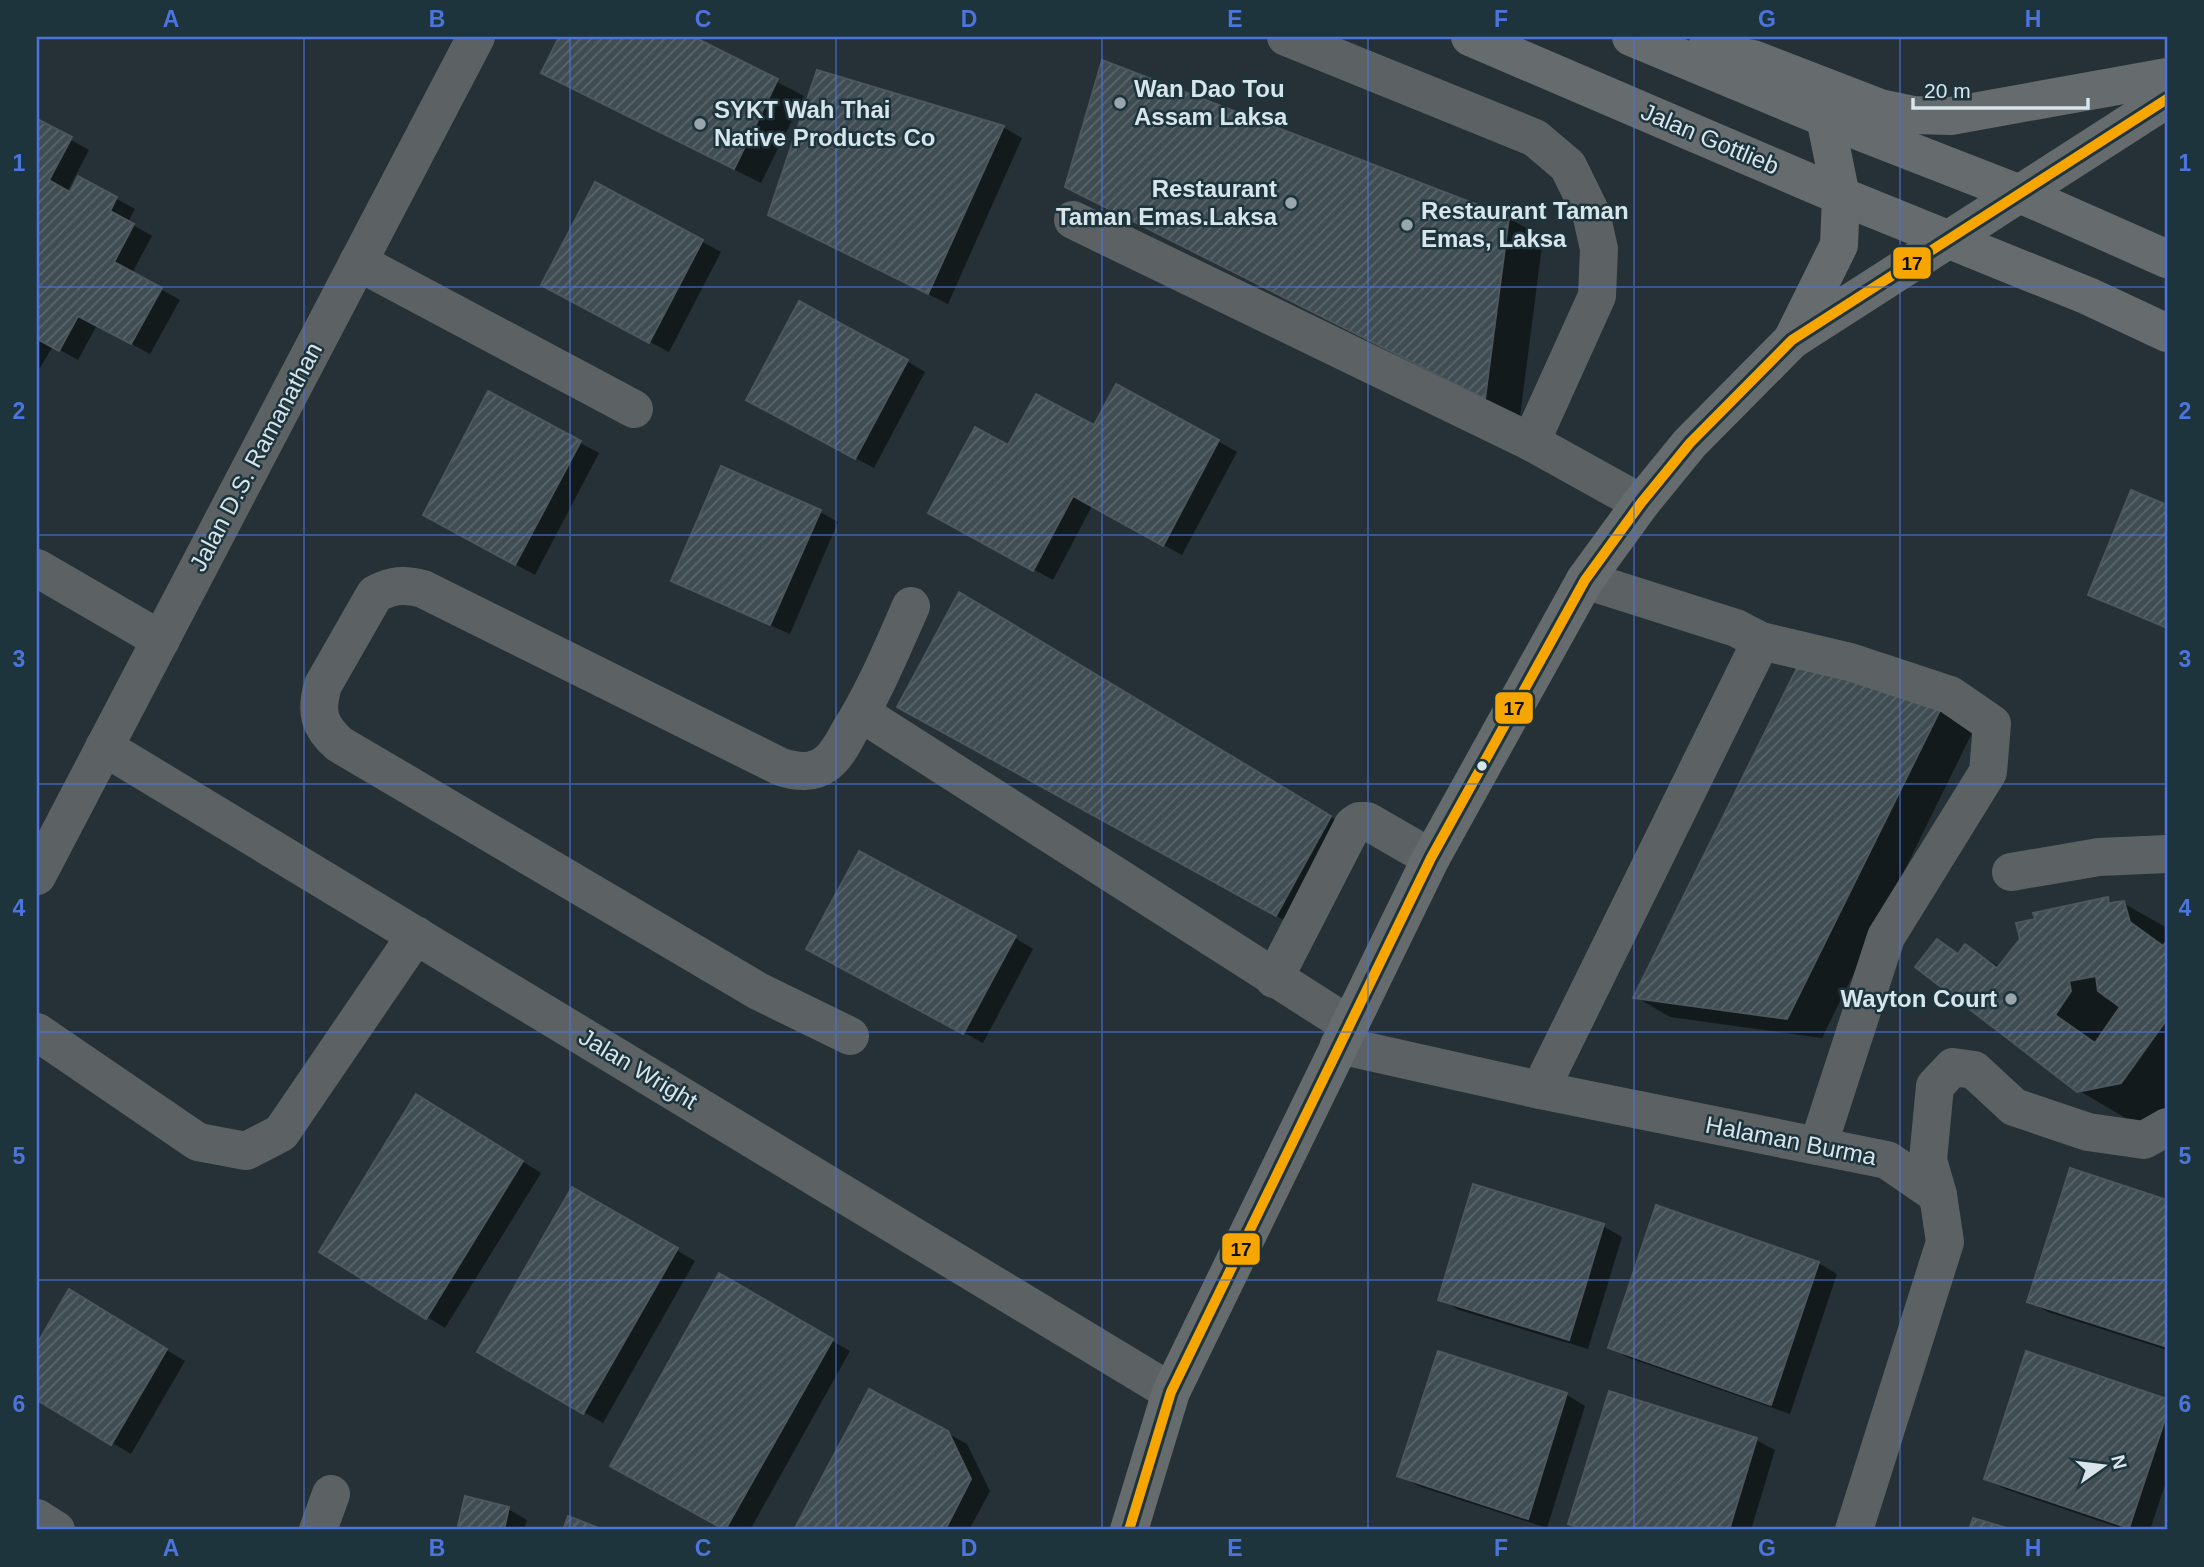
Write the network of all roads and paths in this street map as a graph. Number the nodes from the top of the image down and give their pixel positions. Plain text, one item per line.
1 (476, 37) edge
2 (1286, 37) edge
3 (1470, 37) edge
4 (1636, 38) edge
5 (2167, 77) edge
6 (2167, 99) edge
7 (1825, 118) junction
8 (2020, 194) junction
9 (1841, 196) junction
10 (1073, 220) dead end
11 (1951, 239) junction
12 (2167, 260) edge
13 (358, 262) junction
14 (2167, 333) edge
15 (1792, 340) junction
16 (634, 409) dead end
17 (1531, 442) junction
18 (1640, 503) junction
19 (37, 568) edge
20 (1585, 580) junction
21 (912, 607) dead end
22 (161, 640) junction
23 (1761, 641) junction
24 (861, 713) junction
25 (104, 747) junction
26 (2167, 854) edge
27 (1431, 858) junction
28 (2011, 872) dead end
29 (37, 876) edge
30 (416, 935) junction
31 (1274, 979) junction
32 (37, 1032) edge
33 (1344, 1035) junction
34 (850, 1036) dead end
35 (1539, 1090) junction
36 (2167, 1127) edge
37 (1818, 1146) junction
38 (1938, 1195) junction
39 (1171, 1392) junction
40 (331, 1494) dead end
41 (37, 1518) edge
42 (56, 1530) edge
43 (318, 1530) edge
44 (1129, 1530) edge
45 (1854, 1530) edge

1 - 13 street, Jalan D.S. Ramanathan
2 - 17 street
3 - 9 main road, Jalan Gottlieb
4 - 5 main road
4 - 7 main road
6 - 8 main road
7 - 8 main road
7 - 9 main road
8 - 11 main road
8 - 12 main road
9 - 11 main road, Jalan Gottlieb
9 - 15 main road
10 - 17 street
11 - 14 main road, Jalan Gottlieb
11 - 15 main road
13 - 16 street
13 - 22 street, Jalan D.S. Ramanathan
15 - 18 main road
17 - 18 street
18 - 20 main road
19 - 22 street
20 - 23 street
20 - 27 main road
21 - 24 street
22 - 25 street, Jalan D.S. Ramanathan
23 - 35 street
23 - 37 street
24 - 31 street, Halaman Burma
24 - 34 street
25 - 29 street, Jalan D.S. Ramanathan
25 - 30 street, Jalan Wright
26 - 28 street
27 - 31 street
27 - 33 main road
30 - 32 street
30 - 39 street, Jalan Wright
31 - 33 street, Halaman Burma
33 - 35 street, Halaman Burma
33 - 39 main road
35 - 37 street, Halaman Burma
36 - 38 street
37 - 38 street, Halaman Burma
38 - 45 street
39 - 44 main road
40 - 43 street
41 - 42 street

